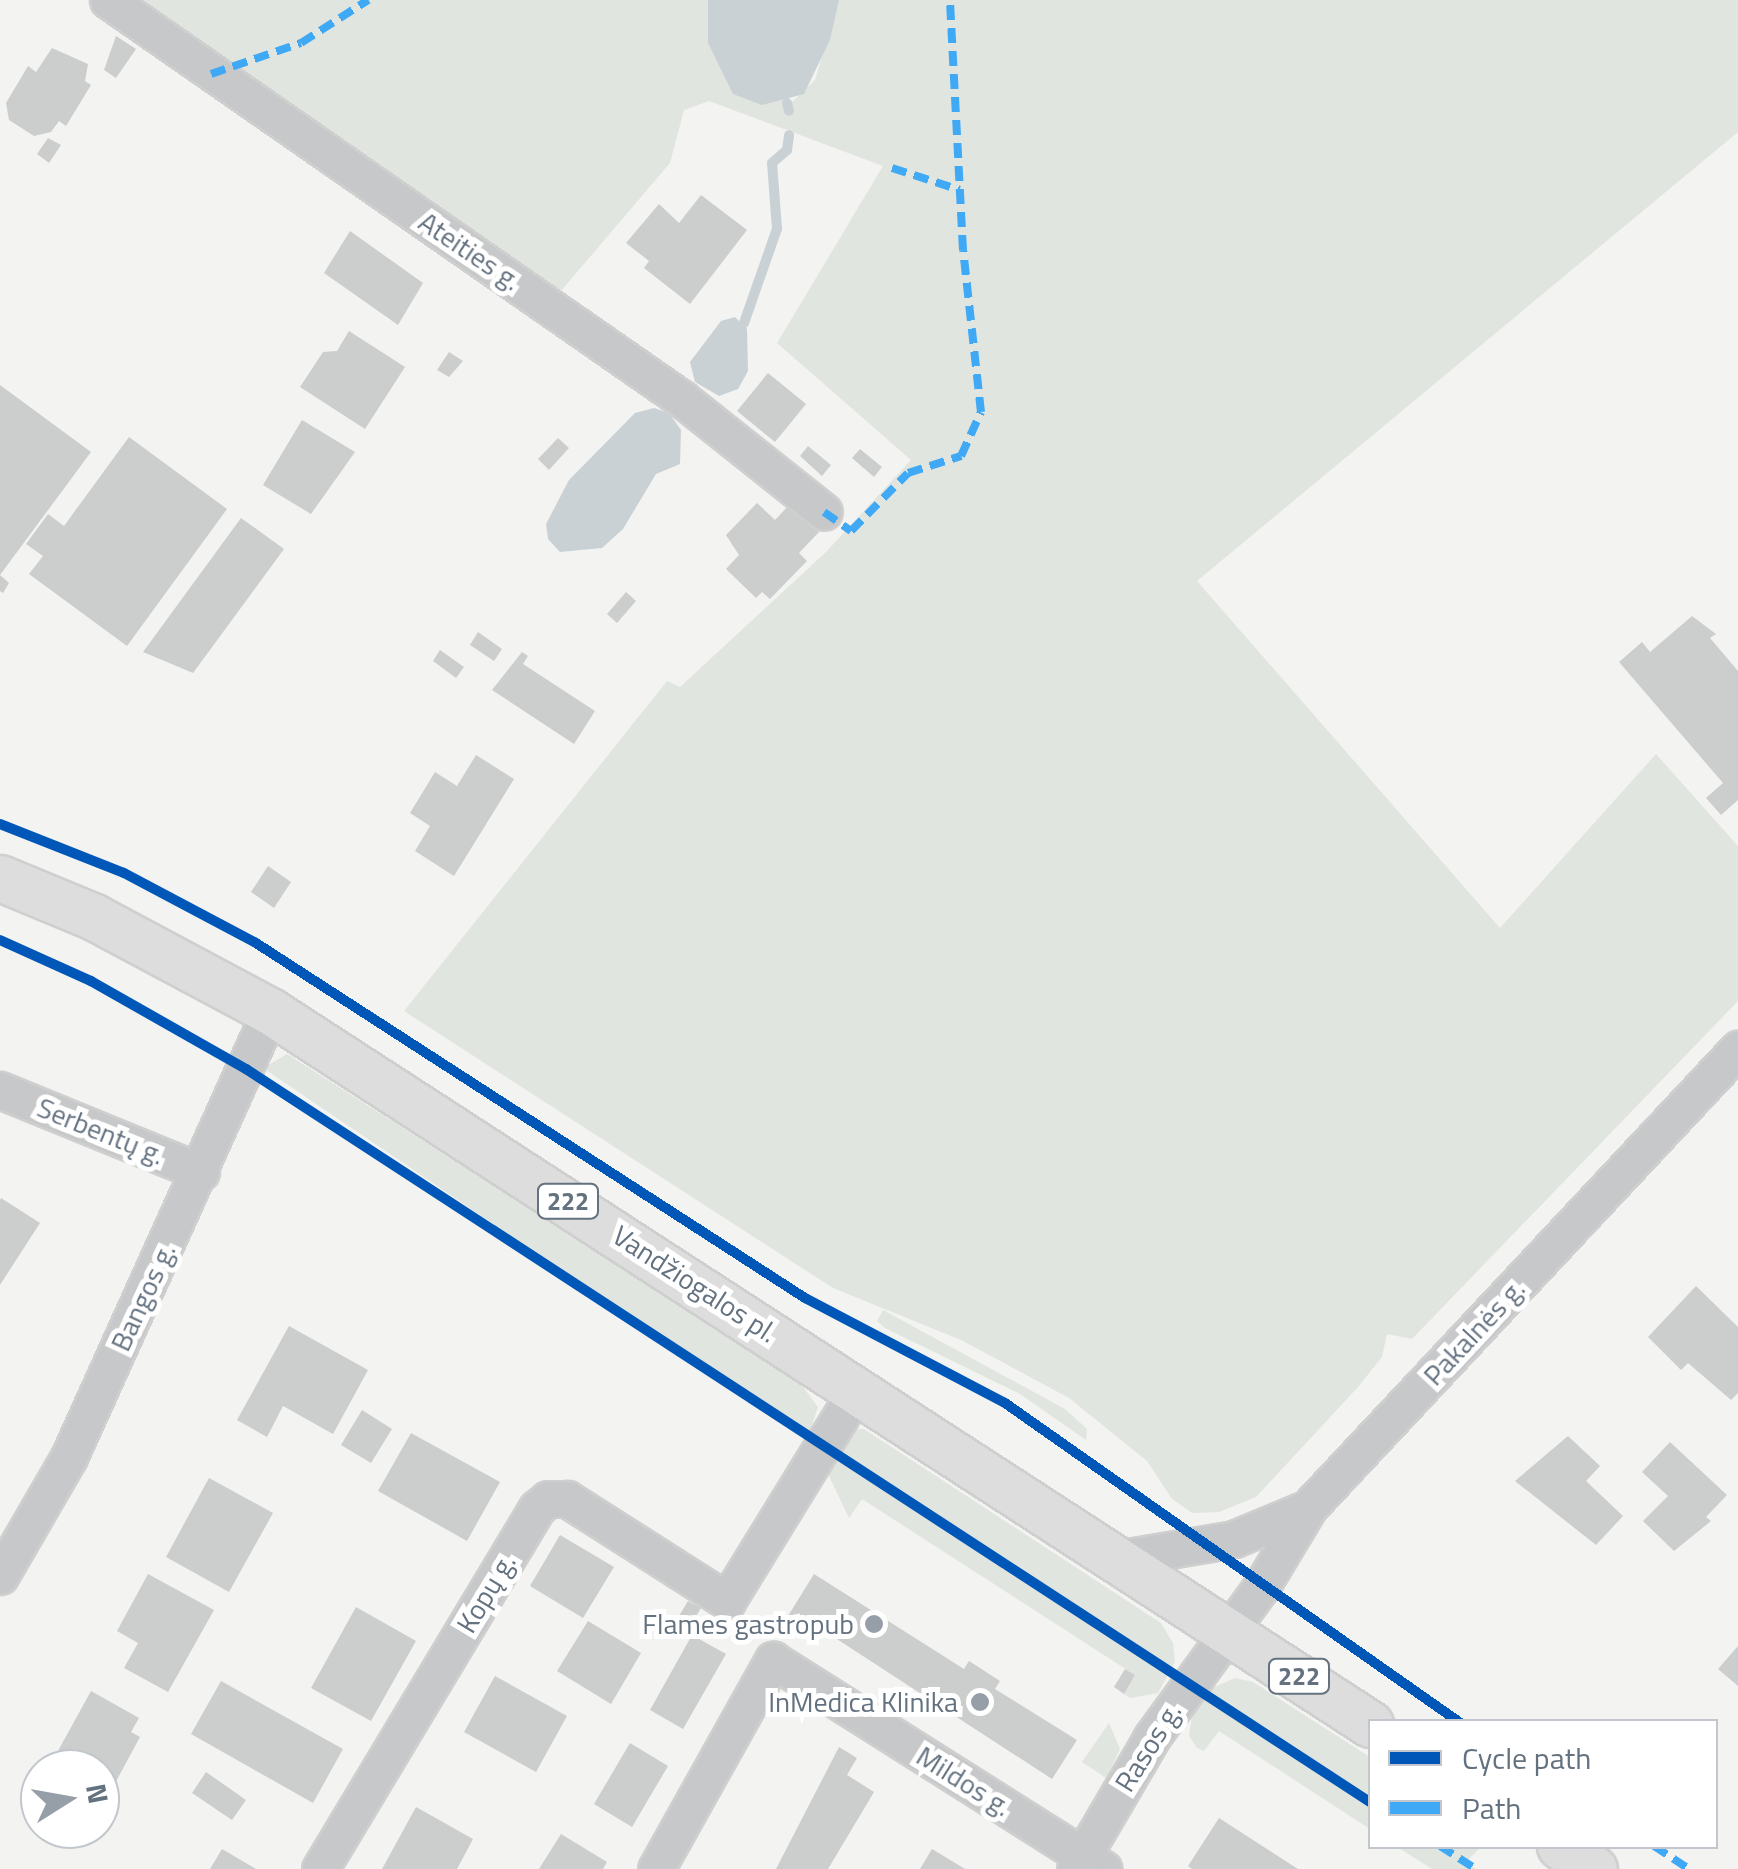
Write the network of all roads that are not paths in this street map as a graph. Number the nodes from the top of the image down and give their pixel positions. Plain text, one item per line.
1 (108, 0) edge
2 (824, 512) dead end
3 (0, 878) edge
4 (270, 1010) junction
5 (1738, 1049) edge
6 (0, 1090) edge
7 (201, 1172) junction
8 (858, 1390) junction
9 (1309, 1508) junction
10 (1116, 1559) junction
11 (0, 1576) edge
12 (1228, 1629) junction
13 (1368, 1723) edge
14 (1564, 1849) edge
15 (1088, 1865) edge
16 (320, 1869) edge
17 (656, 1869) edge
18 (1594, 1869) edge

1 - 2 street, Ateities g.
3 - 4 main road, Vandžiogalos pl. / 222
4 - 7 street, Bangos g.
4 - 8 main road, Vandžiogalos pl. / 222
5 - 9 street, Pakalnės g.
6 - 7 street, Serbentų g.
7 - 11 street, Bangos g.
8 - 10 main road, Vandžiogalos pl. / 222
8 - 16 street, Kopų g.
9 - 10 street
9 - 12 street, Pakalnės g.
10 - 12 main road, Vandžiogalos pl. / 222
12 - 13 main road, Vandžiogalos pl. / 222
12 - 15 street, Rasos g.
14 - 18 main road
15 - 17 street, Mildos g.

